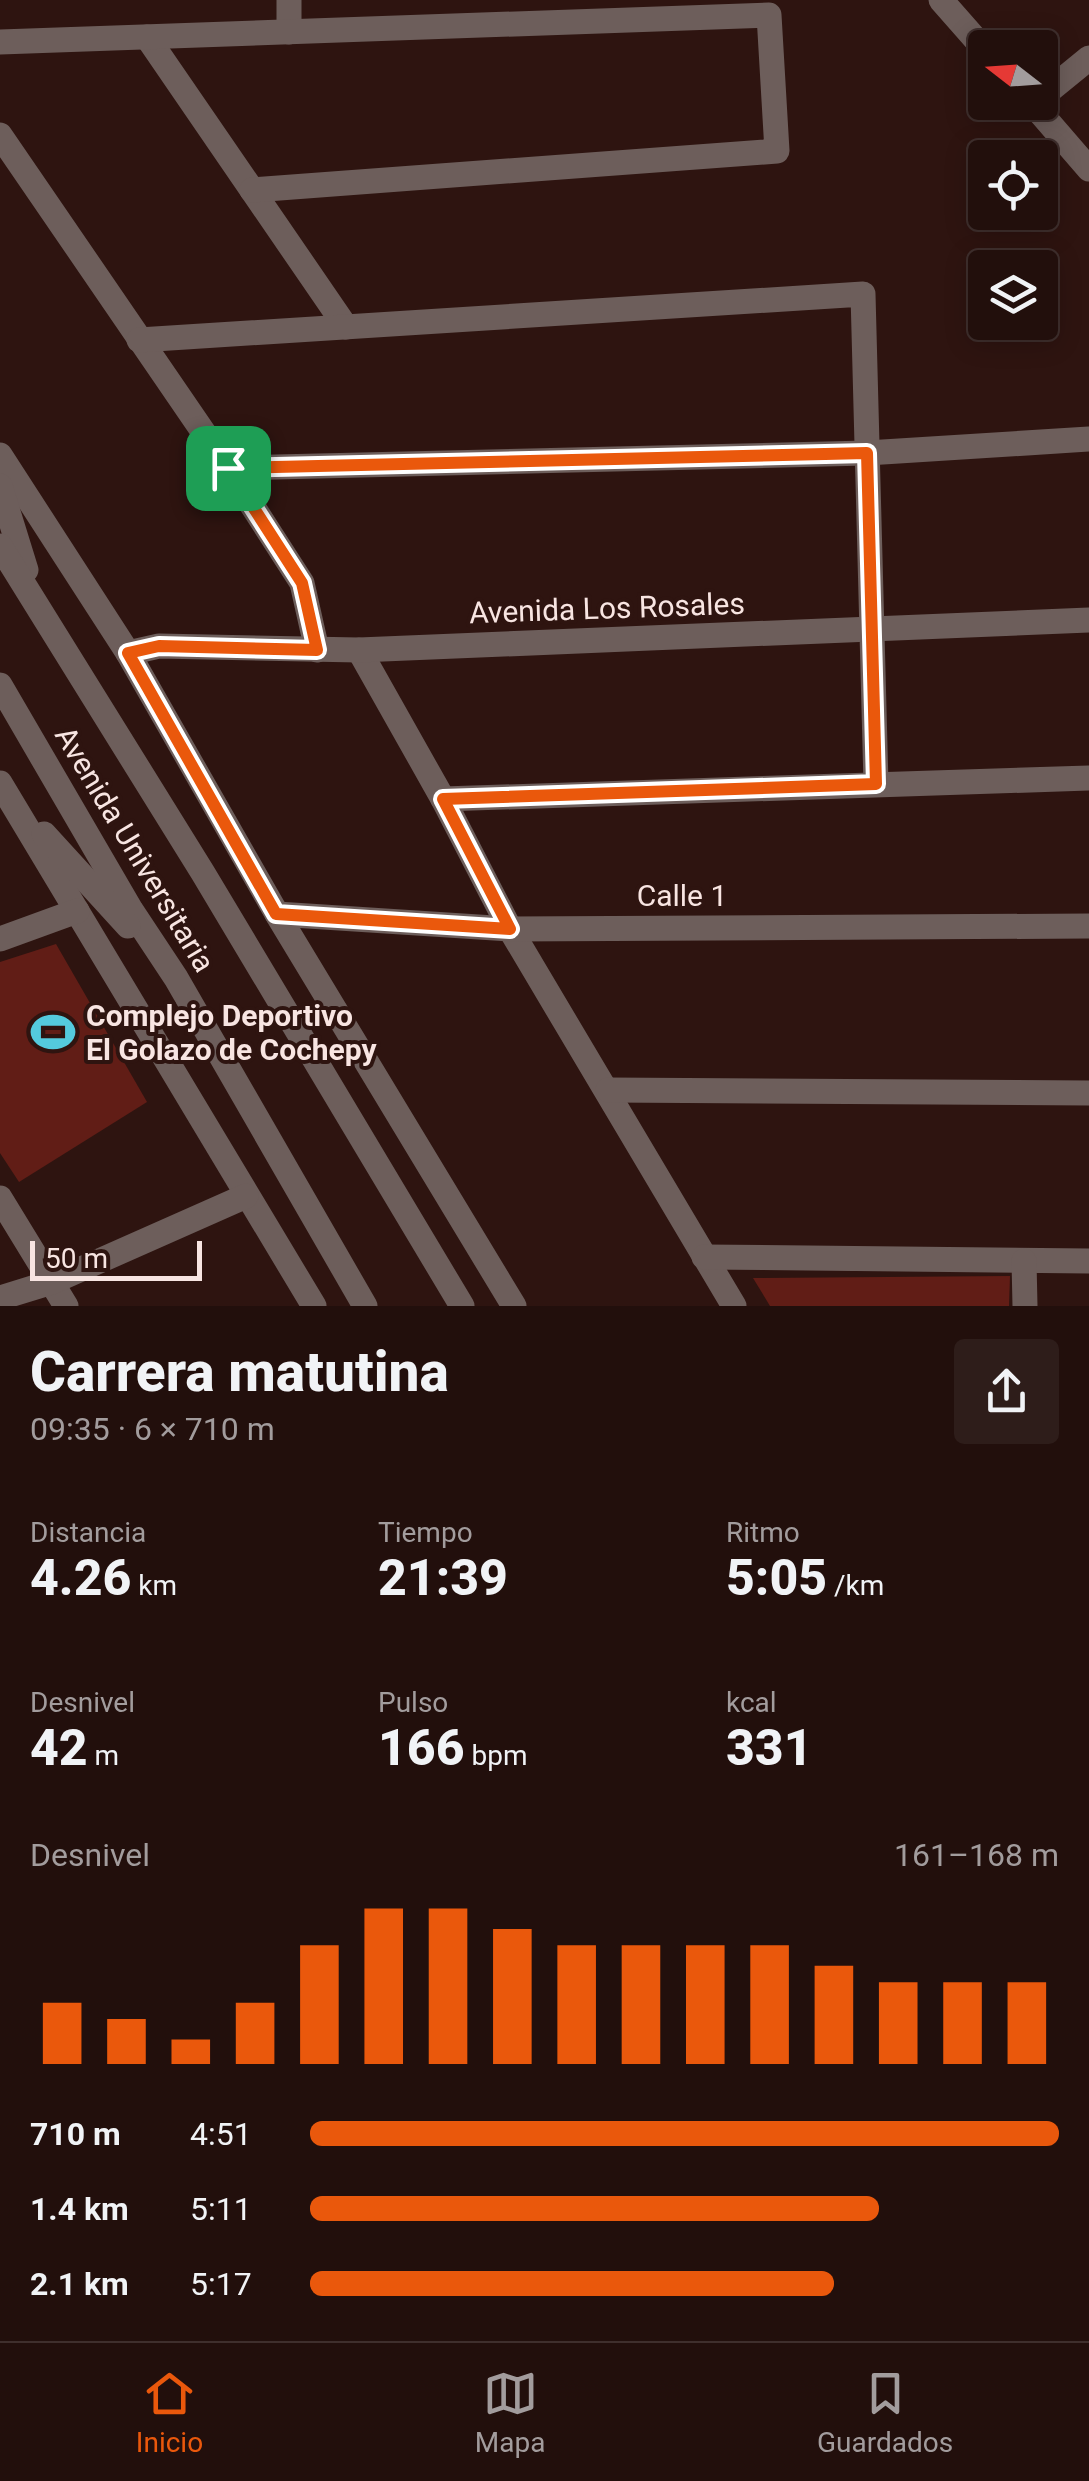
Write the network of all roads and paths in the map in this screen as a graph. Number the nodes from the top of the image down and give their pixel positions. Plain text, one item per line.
1 (289, 0) edge
2 (941, 0) edge
3 (968, 31) edge
4 (290, 32) junction
5 (147, 37) junction
6 (0, 42) edge
7 (1089, 58) edge
8 (1058, 83) edge
9 (1049, 120) edge
10 (0, 134) edge
11 (1089, 170) edge
12 (252, 190) junction
13 (346, 327) junction
14 (139, 340) junction
15 (1089, 439) edge
16 (867, 453) junction
17 (0, 455) edge
18 (228, 468) junction
19 (0, 486) edge
20 (0, 546) edge
21 (36, 604) junction
22 (1089, 620) edge
23 (872, 631) junction
24 (317, 650) junction
25 (359, 650) junction
26 (128, 653) junction
27 (0, 685) edge
28 (1089, 778) edge
29 (876, 784) junction
30 (3, 788) edge
31 (443, 799) junction
32 (77, 910) junction
33 (276, 914) junction
34 (1089, 926) edge
35 (510, 929) junction
36 (0, 940) edge
37 (176, 978) junction
38 (608, 1090) junction
39 (1089, 1093) edge
40 (246, 1196) junction
41 (0, 1198) edge
42 (704, 1257) junction
43 (1024, 1260) junction
44 (1089, 1261) edge
45 (52, 1282) junction
46 (0, 1298) edge
47 (66, 1306) edge
48 (314, 1306) edge
49 (365, 1306) edge
50 (462, 1306) edge
51 (514, 1306) edge
52 (734, 1306) edge
53 (1025, 1306) edge

1 - 4 street
2 - 3 street
4 - 5 street
4 - 12 street
5 - 6 street
5 - 12 street
7 - 8 street
9 - 11 street
10 - 14 street
12 - 13 street
13 - 14 street
13 - 16 street
14 - 18 street
15 - 16 street
16 - 18 street
16 - 23 street
17 - 26 street
18 - 24 street
19 - 21 street
20 - 21 street, Avenida Universitaria
21 - 50 street, Avenida Universitaria
22 - 23 street, Avenida Los Rosales
23 - 25 street, Avenida Los Rosales
23 - 29 street
24 - 25 street, Avenida Los Rosales
24 - 26 street, Avenida Los Rosales
25 - 31 street
26 - 33 street
27 - 37 street, Avenida Universitaria
28 - 29 street
29 - 31 street
30 - 32 street
30 - 37 street
31 - 35 street
32 - 36 street
32 - 40 street
33 - 35 street, Calle 1
33 - 51 street
34 - 35 street, Calle 1
35 - 38 street
37 - 49 street, Avenida Universitaria
38 - 39 street
38 - 42 street
40 - 45 street
40 - 48 street
41 - 45 street
42 - 43 street
42 - 52 street
43 - 44 street
43 - 53 street
45 - 46 street
45 - 47 street

